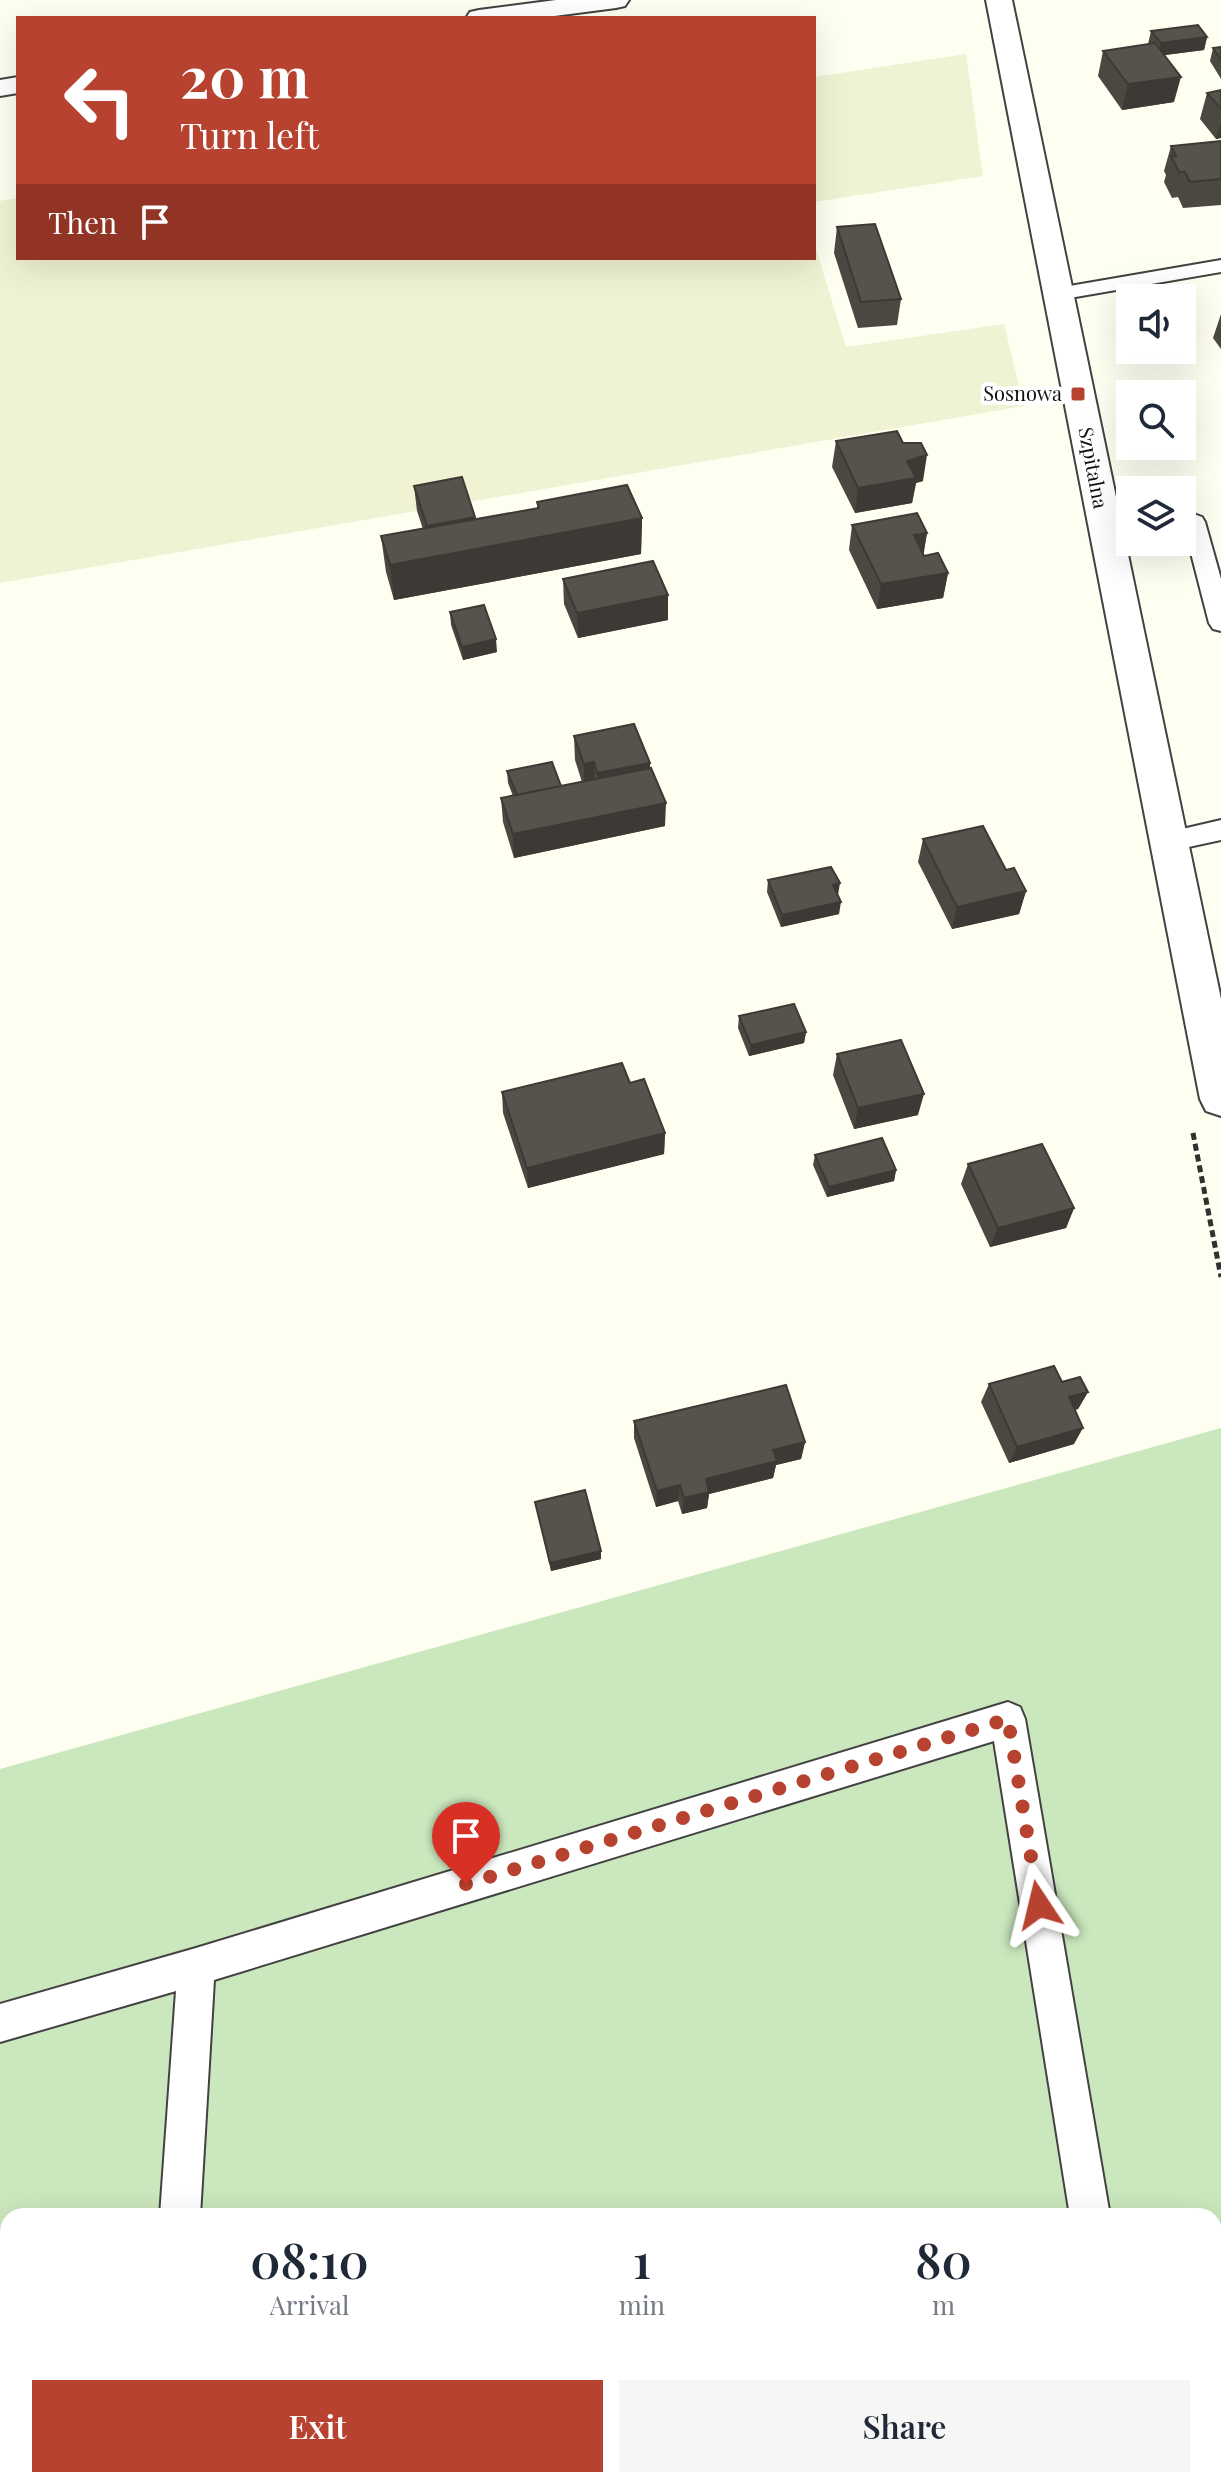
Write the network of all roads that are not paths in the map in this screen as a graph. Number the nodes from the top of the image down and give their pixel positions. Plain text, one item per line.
1 (616, 0) edge
2 (999, 0) edge
3 (494, 16) edge
4 (1221, 266) edge
5 (1058, 294) junction
6 (1196, 529) edge
7 (1221, 623) edge
8 (1221, 830) edge
9 (1170, 841) junction
10 (1221, 1099) edge
11 (196, 1967) junction
12 (0, 2023) edge
13 (181, 2208) edge
14 (1089, 2208) edge

1 - 3 street
2 - 5 street, Szpitalna
4 - 5 lane
5 - 9 street, Szpitalna
6 - 7 lane
8 - 9 lane
9 - 10 street, Szpitalna
11 - 12 lane
11 - 13 lane
11 - 14 lane

